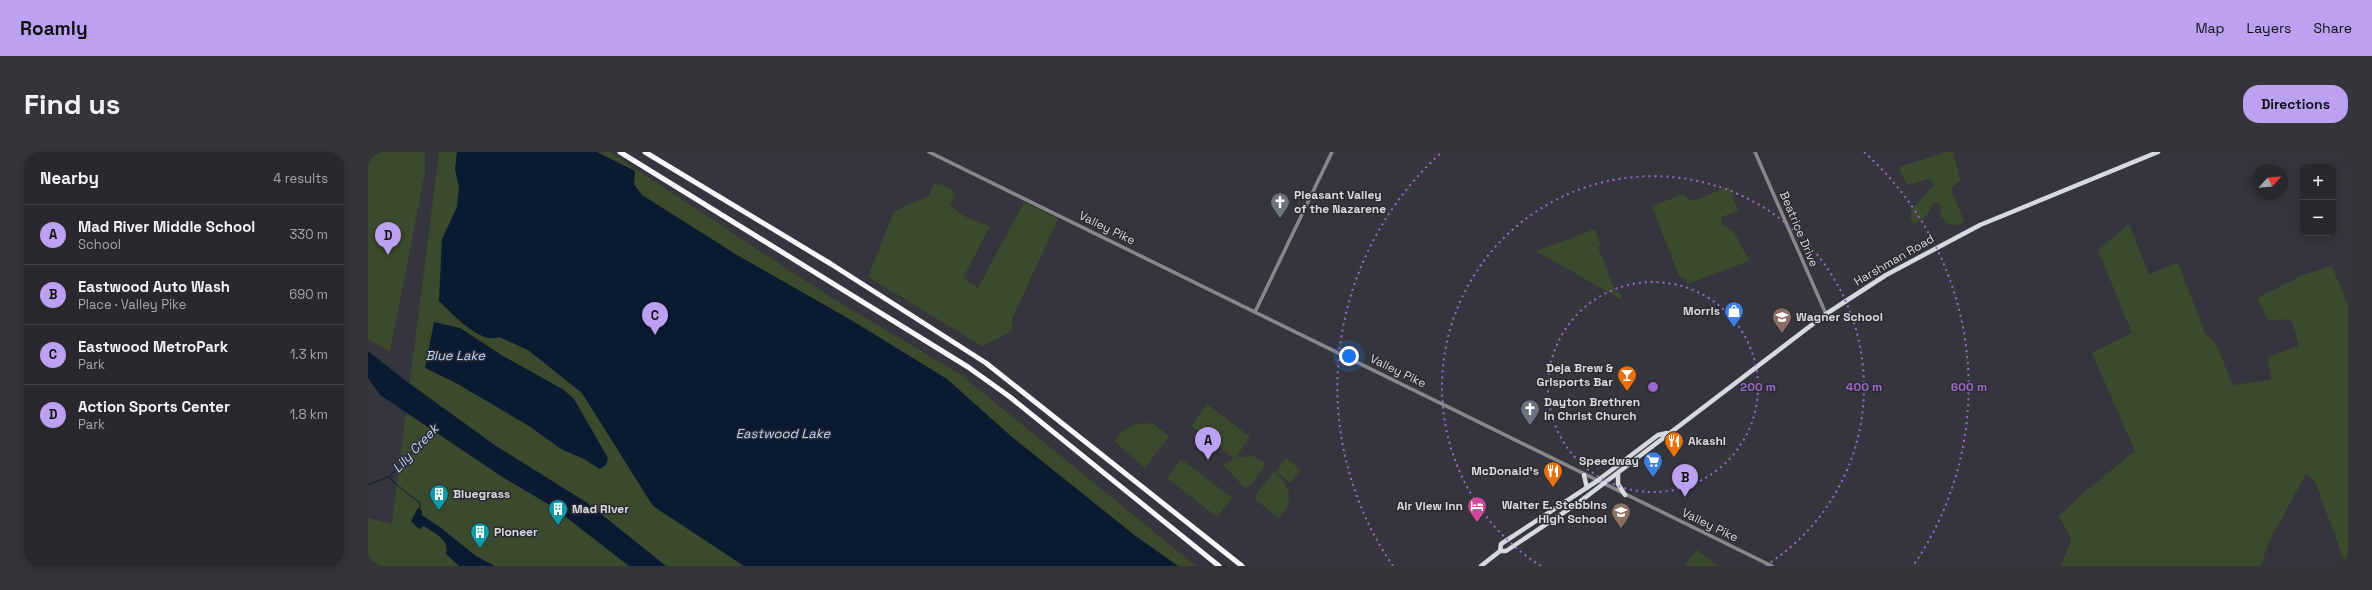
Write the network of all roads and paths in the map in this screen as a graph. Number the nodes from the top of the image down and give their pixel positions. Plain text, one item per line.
1 (620, 152) edge
2 (645, 152) edge
3 (929, 152) edge
4 (1332, 152) edge
5 (1755, 152) edge
6 (2158, 152) edge
7 (1255, 312) junction
8 (1826, 314) junction
9 (1667, 433) junction
10 (1618, 473) junction
11 (1584, 475) junction
12 (1597, 481) junction
13 (1603, 484) junction
14 (1587, 488) junction
15 (1625, 495) junction
16 (1500, 551) junction
17 (1219, 566) edge
18 (1242, 566) edge
19 (1481, 566) edge
20 (1772, 566) edge

1 - 17 highway
2 - 18 highway
3 - 7 street, Valley Pike
4 - 7 street
5 - 8 street, Beatrice Drive
6 - 8 main road, Harshman Road
7 - 11 street, Valley Pike
8 - 9 main road, Harshman Road
9 - 10 main road, Harshman Road
9 - 12 main road, Harshman Road
10 - 13 main road, Harshman Road
10 - 15 main road
11 - 12 street, Valley Pike
11 - 14 main road
12 - 13 street, Valley Pike
12 - 14 main road, Harshman Road
13 - 15 street, Valley Pike
13 - 16 main road, Harshman Road
14 - 16 main road, Harshman Road
15 - 20 street, Valley Pike
16 - 19 main road, Harshman Road

